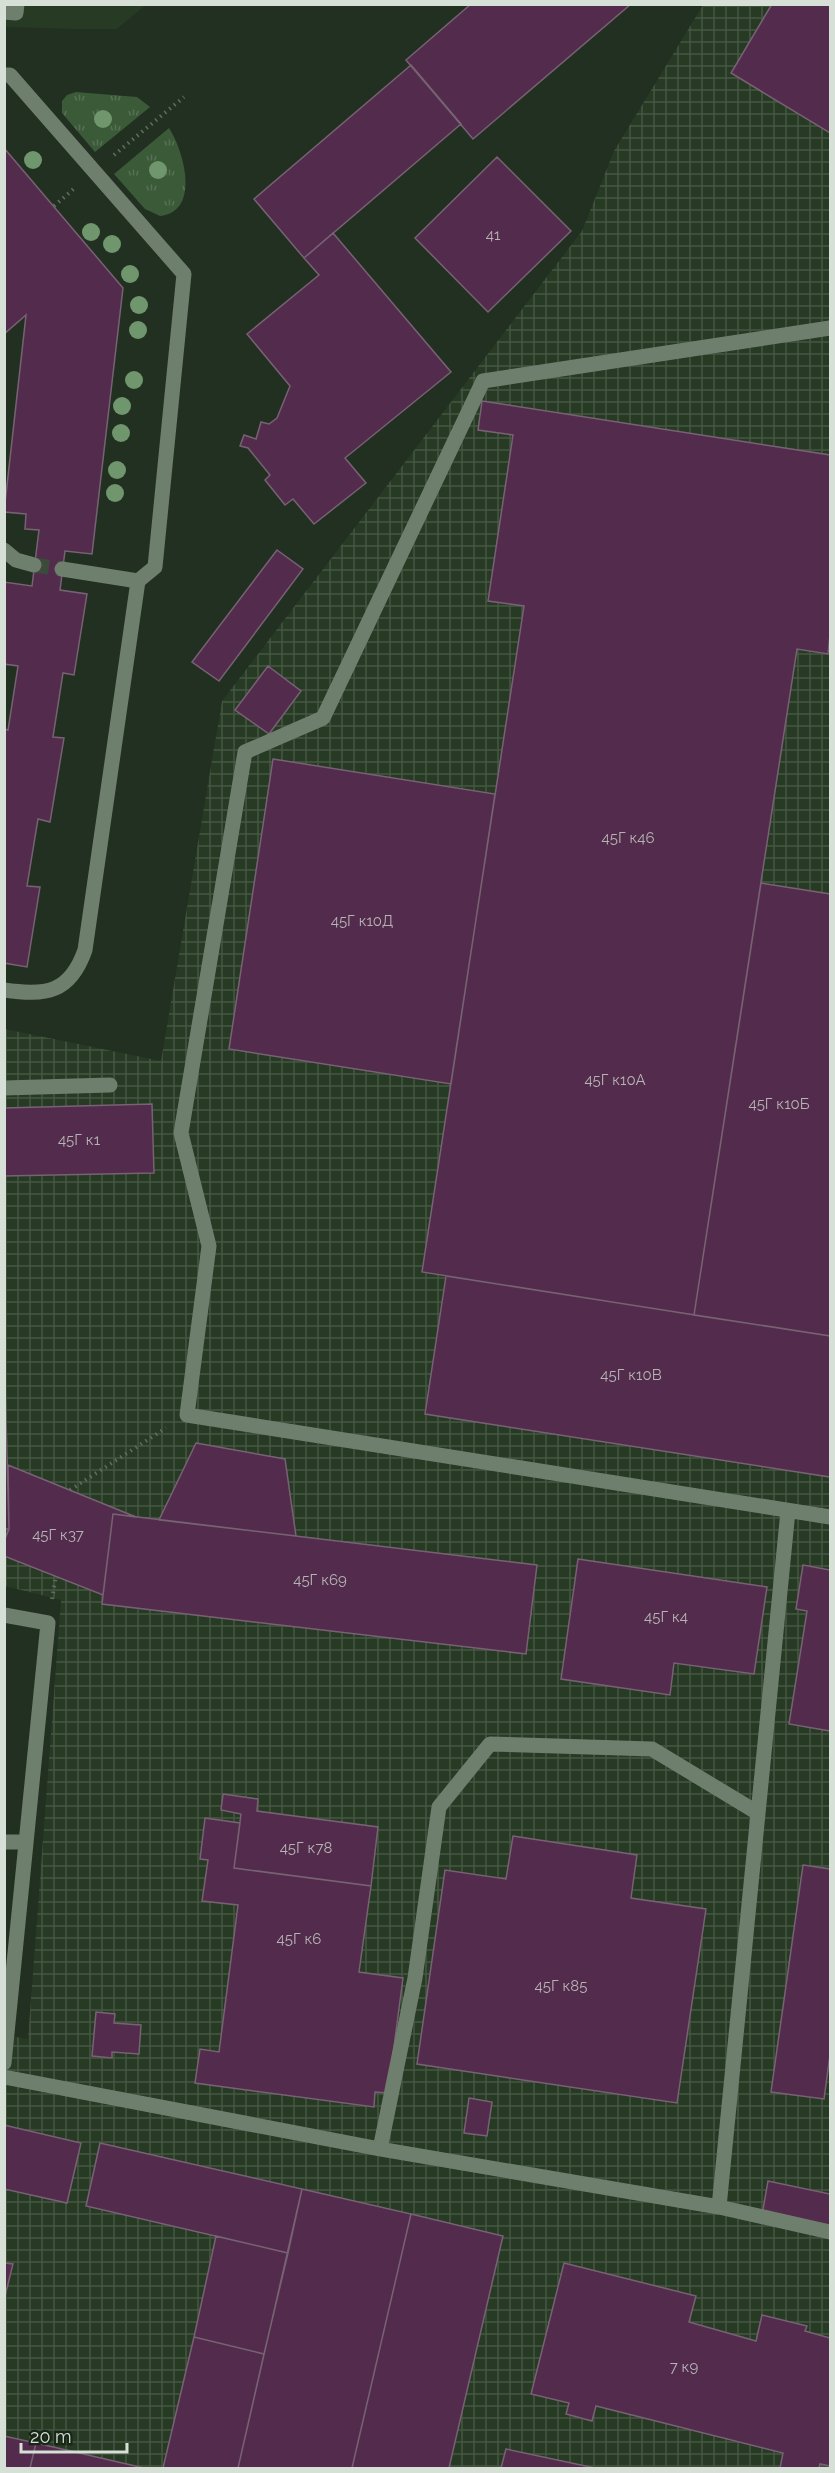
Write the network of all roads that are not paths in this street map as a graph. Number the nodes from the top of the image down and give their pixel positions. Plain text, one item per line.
1 (17, 4) edge
2 (4, 12) edge
3 (4, 75) edge
4 (831, 328) edge
5 (4, 549) edge
6 (34, 565) tunnel mouth
7 (62, 569) tunnel mouth
8 (138, 581) junction
9 (4, 990) edge
10 (110, 1085) dead end
11 (4, 1088) edge
12 (788, 1511) junction
13 (831, 1517) edge
14 (4, 1615) edge
15 (758, 1813) junction
16 (4, 1842) edge
17 (26, 1842) junction
18 (4, 2063) edge
19 (4, 2076) edge
20 (380, 2149) junction
21 (719, 2207) junction
22 (831, 2232) edge

1 - 2 lane
3 - 8 lane
4 - 12 lane
5 - 6 lane
7 - 8 lane
8 - 9 lane
10 - 11 lane
12 - 13 lane
12 - 15 lane
14 - 17 lane
15 - 20 lane
15 - 21 lane
16 - 17 lane
17 - 18 lane
19 - 20 lane
20 - 21 lane
21 - 22 lane

